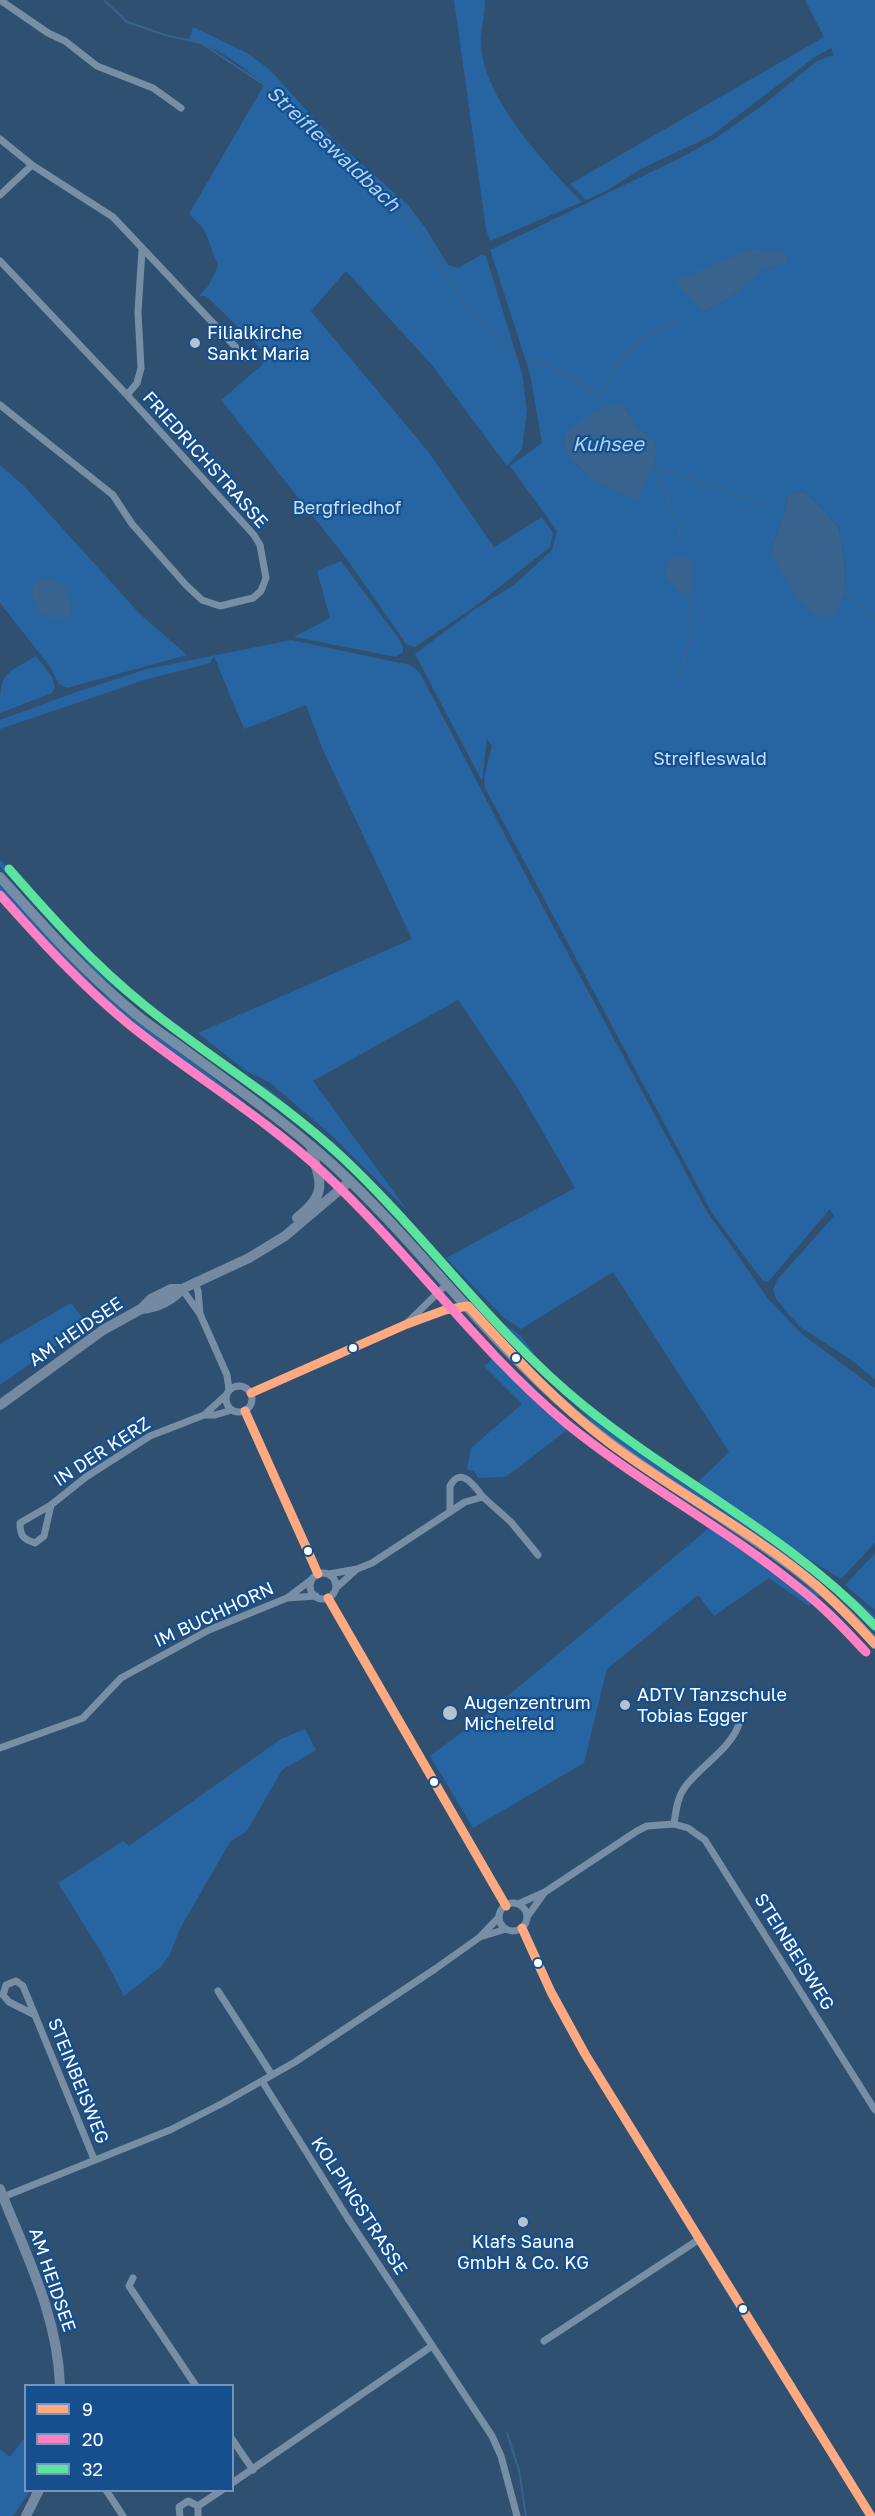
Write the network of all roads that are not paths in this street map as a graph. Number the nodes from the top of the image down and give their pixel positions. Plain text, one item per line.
1 (0, 0) edge
2 (181, 108) dead end
3 (0, 139) edge
4 (32, 165) junction
5 (0, 195) edge
6 (142, 250) junction
7 (0, 261) edge
8 (246, 358) dead end
9 (127, 395) junction
10 (0, 405) edge
11 (0, 877) edge
12 (311, 1146) junction
13 (350, 1181) junction
14 (249, 1258) junction
15 (195, 1283) junction
16 (447, 1284) junction
17 (182, 1289) junction
18 (468, 1306) junction
19 (200, 1314) junction
20 (407, 1324) junction
21 (227, 1375) junction
22 (238, 1385) junction
23 (228, 1392) junction
24 (251, 1393) junction
25 (0, 1405) edge
26 (232, 1410) junction
27 (245, 1411) junction
28 (204, 1415) junction
29 (483, 1497) junction
30 (51, 1504) junction
31 (450, 1512) junction
32 (538, 1555) dead end
33 (357, 1569) junction
34 (318, 1574) junction
35 (329, 1574) junction
36 (311, 1580) junction
37 (336, 1588) junction
38 (315, 1596) junction
39 (287, 1598) junction
40 (328, 1598) junction
41 (875, 1644) edge
42 (740, 1721) dead end
43 (0, 1748) edge
44 (674, 1824) junction
45 (545, 1892) junction
46 (518, 1904) junction
47 (506, 1905) junction
48 (499, 1917) junction
49 (527, 1917) junction
50 (522, 1928) junction
51 (506, 1929) junction
52 (480, 1937) junction
53 (218, 1991) dead end
54 (35, 2015) junction
55 (272, 2075) junction
56 (262, 2081) junction
57 (875, 2110) edge
58 (94, 2159) junction
59 (2, 2193) edge
60 (698, 2240) junction
61 (133, 2278) dead end
62 (543, 2340) dead end
63 (432, 2346) junction
64 (60, 2384) edge
65 (195, 2384) edge
66 (234, 2442) edge
67 (253, 2470) junction
68 (234, 2482) edge
69 (38, 2492) edge
70 (107, 2492) edge
71 (219, 2492) edge
72 (198, 2506) junction
73 (26, 2516) edge
74 (123, 2516) edge
75 (180, 2516) edge
76 (198, 2516) edge
77 (517, 2516) edge
78 (871, 2516) edge

1 - 2 street
3 - 4 street
4 - 5 street
4 - 6 street
6 - 8 street
6 - 9 street, FRIEDRICHSTRASSE
7 - 9 street, FRIEDRICHSTRASSE
9 - 10 street, FRIEDRICHSTRASSE
11 - 12 main road
12 - 13 main road
12 - 14 main road
13 - 14 main road
13 - 16 main road
14 - 15 main road, AM HEIDSEE
15 - 17 main road, AM HEIDSEE
15 - 19 street
16 - 18 main road
16 - 20 street
17 - 19 street
17 - 25 main road, AM HEIDSEE
18 - 20 street
18 - 41 main road
19 - 21 street
20 - 24 street
21 - 22 street
21 - 23 street
22 - 23 street
22 - 24 street
23 - 26 street
23 - 28 street, IN DER KERZ
24 - 27 street
26 - 27 street
26 - 28 street, IN DER KERZ
27 - 34 street
28 - 30 street, IN DER KERZ
29 - 31 street
29 - 31 street
29 - 32 street
30 - 30 street, IN DER KERZ
31 - 33 street
33 - 35 street
33 - 37 street
34 - 35 street
34 - 36 street
35 - 37 street
36 - 38 street
36 - 39 street, IM BUCHHORN
37 - 40 street
38 - 39 street, IM BUCHHORN
38 - 40 street
39 - 43 street, IM BUCHHORN
40 - 47 street
42 - 44 street
44 - 45 street
44 - 57 street, STEINBEISWEG
45 - 46 street
45 - 49 street
46 - 47 street
46 - 49 street
47 - 48 street
48 - 51 street
48 - 52 street, STEINBEISWEG
49 - 50 street
50 - 51 street
50 - 60 street
51 - 52 street, STEINBEISWEG
52 - 55 street, STEINBEISWEG
53 - 55 street
54 - 54 street, STEINBEISWEG
54 - 58 street, STEINBEISWEG
55 - 56 street, STEINBEISWEG
56 - 58 street, STEINBEISWEG
56 - 63 street, KOLPINGSTRASSE
58 - 59 street, STEINBEISWEG
59 - 64 main road, AM HEIDSEE
60 - 62 street
60 - 78 street
61 - 65 street
63 - 67 street
63 - 77 street, KOLPINGSTRASSE
66 - 67 street
67 - 68 street
69 - 73 main road
70 - 74 street
71 - 72 street
72 - 75 street
72 - 76 street

